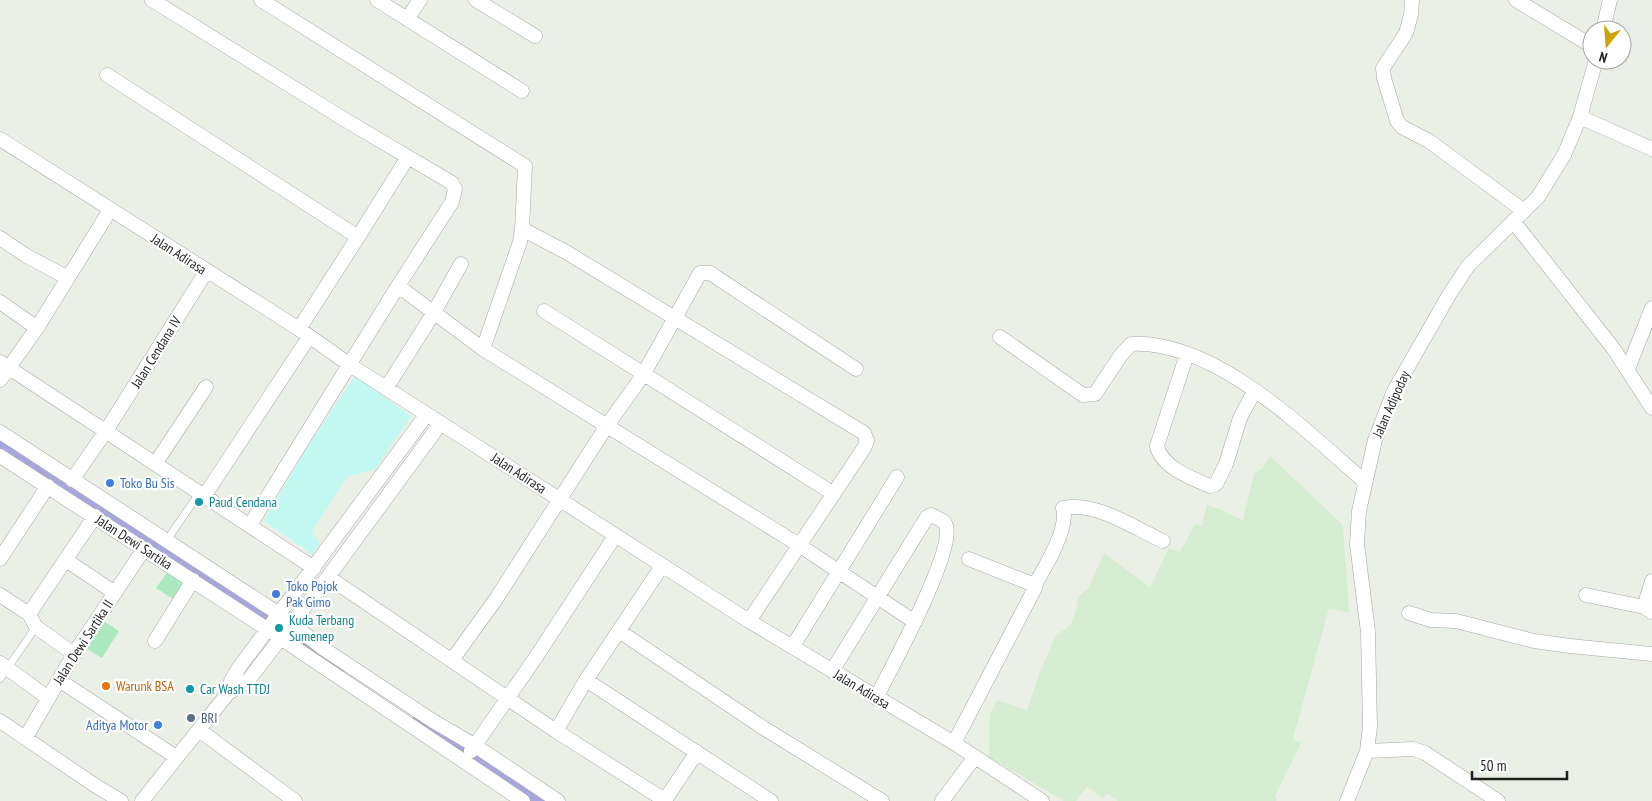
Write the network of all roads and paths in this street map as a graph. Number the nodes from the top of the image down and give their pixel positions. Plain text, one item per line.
1 (152, 0) edge
2 (261, 0) edge
3 (377, 0) edge
4 (420, 0) edge
5 (476, 0) edge
6 (1412, 0) edge
7 (1516, 0) edge
8 (1610, 0) edge
9 (407, 20) junction
10 (1605, 20) edge
11 (535, 36) dead end
12 (1582, 40) edge
13 (1593, 70) edge
14 (107, 76) dead end
15 (522, 91) dead end
16 (1580, 117) junction
17 (0, 139) edge
18 (1652, 148) edge
19 (408, 157) junction
20 (110, 210) junction
21 (1524, 211) junction
22 (1513, 221) junction
23 (522, 229) junction
24 (358, 237) junction
25 (0, 238) edge
26 (461, 264) dead end
27 (206, 272) junction
28 (68, 278) junction
29 (398, 286) junction
30 (0, 302) edge
31 (1652, 308) edge
32 (544, 311) dead end
33 (433, 314) junction
34 (673, 319) junction
35 (37, 328) junction
36 (304, 333) junction
37 (1000, 337) dead end
38 (483, 349) junction
39 (1187, 354) junction
40 (4, 365) edge
41 (350, 365) junction
42 (856, 369) dead end
43 (1628, 369) junction
44 (643, 375) junction
45 (0, 380) edge
46 (386, 386) junction
47 (206, 387) dead end
48 (1254, 392) junction
49 (1652, 408) edge
50 (428, 414) junction
51 (441, 423) junction
52 (606, 427) junction
53 (106, 431) junction
54 (0, 432) edge
55 (0, 456) edge
56 (155, 464) junction
57 (897, 477) dead end
58 (72, 480) junction
59 (1364, 481) junction
60 (48, 486) junction
61 (202, 493) junction
62 (834, 494) junction
63 (561, 500) junction
64 (95, 516) junction
65 (250, 525) junction
66 (615, 536) junction
67 (167, 540) junction
68 (1163, 542) dead end
69 (799, 545) junction
70 (144, 549) junction
71 (0, 559) edge
72 (969, 559) dead end
73 (66, 560) junction
74 (662, 566) junction
75 (314, 568) junction
76 (840, 572) junction
77 (328, 577) junction
78 (193, 580) junction
79 (1652, 581) edge
80 (1034, 586) junction
81 (115, 593) junction
82 (0, 595) edge
83 (1586, 595) dead end
84 (877, 597) junction
85 (1648, 609) edge
86 (1409, 613) dead end
87 (29, 614) junction
88 (279, 614) junction
89 (749, 622) junction
90 (915, 622) junction
91 (291, 625) junction
92 (36, 627) junction
93 (267, 629) junction
94 (619, 631) junction
95 (280, 638) junction
96 (155, 641) dead end
97 (793, 646) junction
98 (74, 654) junction
99 (1652, 654) edge
100 (452, 660) junction
101 (2, 670) edge
102 (832, 671) junction
103 (59, 680) junction
104 (586, 680) junction
105 (229, 692) junction
106 (48, 698) junction
107 (507, 698) junction
108 (876, 698) junction
109 (0, 721) edge
110 (198, 730) junction
111 (556, 731) junction
112 (26, 737) junction
113 (954, 743) junction
114 (474, 746) junction
115 (1366, 751) junction
116 (697, 752) junction
117 (176, 757) junction
118 (975, 757) junction
119 (465, 760) junction
120 (514, 799) edge
121 (144, 800) edge
122 (666, 800) edge
123 (121, 801) edge
124 (295, 801) edge
125 (558, 801) edge
126 (771, 801) edge
127 (882, 801) edge
128 (942, 801) edge
129 (1042, 801) edge
130 (1347, 801) edge
131 (1498, 801) edge

1 - 19 street
2 - 23 street
3 - 9 street
4 - 9 street
5 - 11 street
6 - 21 street
7 - 12 street
8 - 10 street
9 - 15 street
13 - 16 street, Jalan Adipoday
14 - 24 street
16 - 18 street
16 - 21 street, Jalan Adipoday
17 - 20 street, Jalan Adirasa
19 - 24 street
19 - 29 street
20 - 27 street, Jalan Adirasa
20 - 28 street
21 - 22 street, Jalan Adipoday
22 - 43 street
22 - 59 street, Jalan Adipoday
23 - 34 street
23 - 38 street
24 - 36 street
25 - 28 street
26 - 33 street
27 - 36 street, Jalan Adirasa
27 - 53 street, Jalan Cendana IV
28 - 35 street
29 - 33 street
29 - 41 street
30 - 35 street
31 - 43 street
32 - 44 street
33 - 38 street
33 - 46 street
34 - 42 street
34 - 44 street
34 - 62 street
35 - 40 street
36 - 41 street, Jalan Adirasa
36 - 61 street
37 - 39 street
38 - 52 street
39 - 48 street
39 - 48 street
40 - 45 street
40 - 53 street
41 - 46 street, Jalan Adirasa
41 - 65 street
43 - 49 street
44 - 52 street
44 - 62 street
46 - 50 street, Jalan Adirasa
47 - 56 street
48 - 59 street
50 - 51 street, Jalan Adirasa
50 - 75 street
51 - 63 street, Jalan Adirasa
51 - 77 street
52 - 63 street
52 - 69 street
53 - 56 street
53 - 58 street, Jalan Cendana IV
54 - 58 street
55 - 60 street, Jalan Dewi Sartika
56 - 61 street
57 - 76 street
58 - 67 street
59 - 115 street, Jalan Adipoday
60 - 64 street, Jalan Dewi Sartika
60 - 71 street
61 - 65 street
61 - 67 lane
62 - 69 street
63 - 66 street, Jalan Adirasa
63 - 100 street
64 - 70 street, Jalan Dewi Sartika
64 - 73 street
65 - 75 street
66 - 74 street, Jalan Adirasa
66 - 107 street
67 - 88 street
68 - 80 street
69 - 76 street
69 - 89 street
70 - 78 street, Jalan Dewi Sartika
70 - 81 street, Jalan Dewi Sartika II
72 - 80 street
73 - 81 street
73 - 87 street
74 - 89 street, Jalan Adirasa
74 - 94 street
75 - 88 street
76 - 84 street
76 - 97 street
77 - 91 street
77 - 100 street
78 - 93 street, Jalan Dewi Sartika
78 - 96 street
79 - 85 street
80 - 113 street
81 - 98 street, Jalan Dewi Sartika II
82 - 87 street
83 - 85 street
84 - 90 street
84 - 90 street
84 - 102 street
86 - 99 street
87 - 92 street
88 - 91 street
88 - 93 street
89 - 97 street, Jalan Adirasa
90 - 108 street
91 - 95 street
91 - 114 street
92 - 98 street
92 - 101 lane
93 - 95 street, Jalan Dewi Sartika
93 - 105 street
94 - 104 street
94 - 127 street
95 - 105 street
95 - 119 street, Jalan Dewi Sartika
97 - 102 street, Jalan Adirasa
98 - 103 street, Jalan Dewi Sartika II
100 - 107 street
101 - 106 street
102 - 108 street, Jalan Adirasa
103 - 106 street, Jalan Dewi Sartika II
103 - 117 street
104 - 111 street
104 - 116 street
105 - 110 street
106 - 112 street, Jalan Dewi Sartika II
107 - 111 street
107 - 114 street
108 - 113 street, Jalan Adirasa
109 - 112 street
110 - 117 street
110 - 124 street
111 - 122 street
112 - 123 street
113 - 118 street, Jalan Adirasa
114 - 119 street
114 - 125 street
115 - 130 street, Jalan Adipoday
115 - 131 street
116 - 122 street
116 - 126 street
117 - 121 street
118 - 128 street
118 - 129 street, Jalan Adirasa
119 - 120 street, Jalan Dewi Sartika

